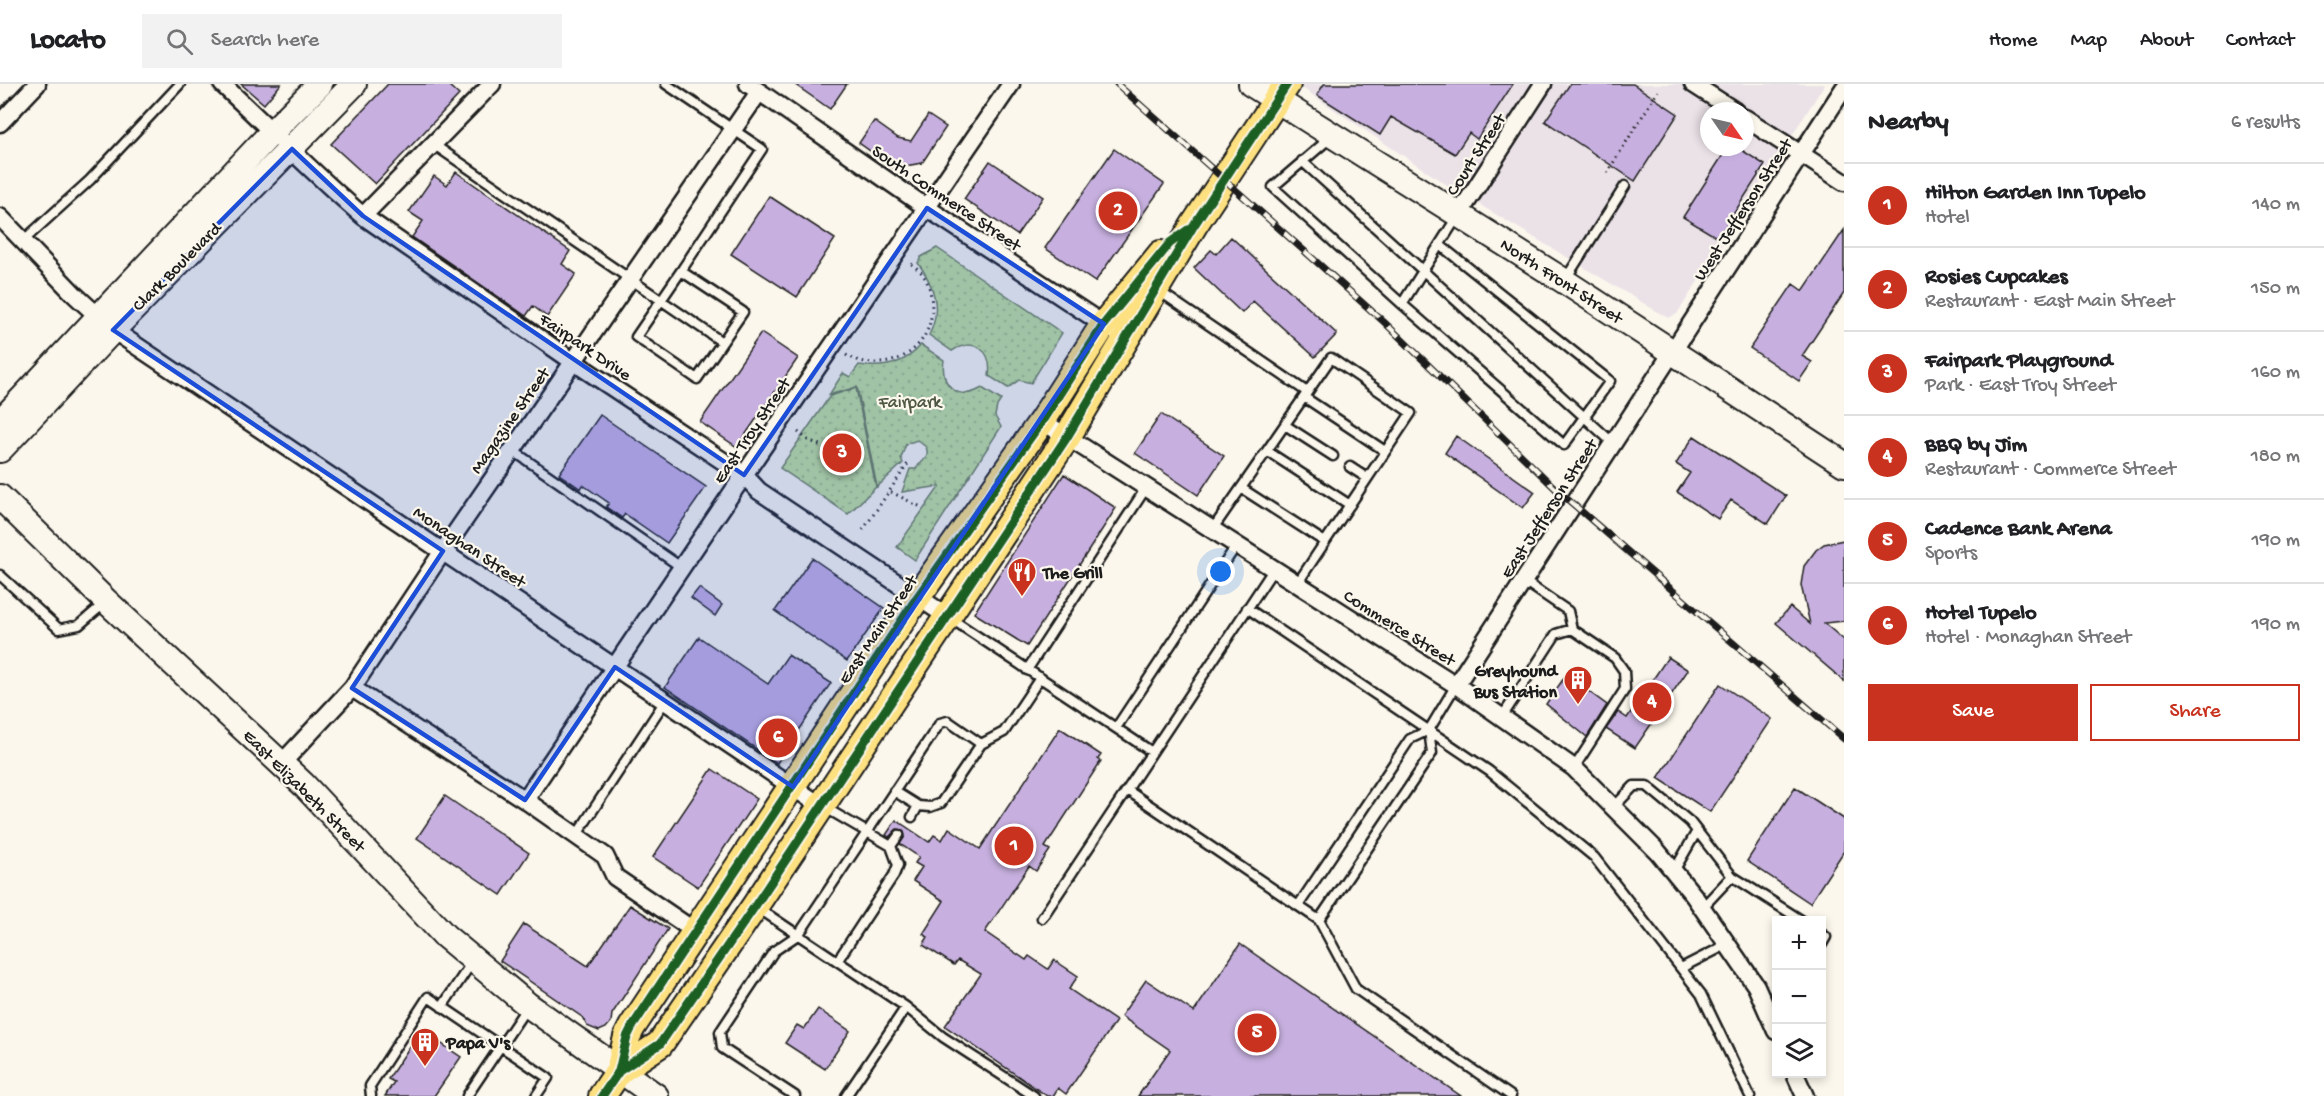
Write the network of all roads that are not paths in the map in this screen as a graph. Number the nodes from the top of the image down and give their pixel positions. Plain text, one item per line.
1 (37, 84) edge
2 (180, 84) edge
3 (222, 84) edge
4 (320, 84) edge
5 (354, 84) edge
6 (492, 84) edge
7 (666, 84) edge
8 (1011, 84) edge
9 (1251, 84) edge
10 (1543, 84) edge
11 (1693, 84) edge
12 (758, 87) edge
13 (1844, 88) edge
14 (1282, 93) edge
15 (1721, 102) edge
16 (0, 123) edge
17 (1754, 124) edge
18 (734, 129) junction
19 (273, 131) junction
20 (1333, 136) junction
21 (433, 144) junction
22 (292, 149) junction
23 (1801, 154) junction
24 (1302, 161) junction
25 (1844, 182) edge
26 (1625, 186) dead end
27 (927, 208) junction
28 (1459, 214) junction
29 (363, 216) junction
30 (0, 217) edge
31 (1194, 225) junction
32 (24, 240) junction
33 (1440, 245) junction
34 (681, 271) junction
35 (1423, 271) junction
36 (631, 279) junction
37 (1564, 281) junction
38 (1155, 289) junction
39 (662, 300) junction
40 (1402, 304) junction
41 (106, 324) junction
42 (1104, 324) junction
43 (1126, 339) junction
44 (722, 342) junction
45 (1673, 352) junction
46 (574, 362) junction
47 (1306, 394) junction
48 (1584, 417) junction
49 (1042, 421) junction
50 (0, 422) edge
51 (1285, 424) junction
52 (1067, 437) junction
53 (1613, 443) junction
54 (0, 450) edge
55 (512, 450) junction
56 (1267, 451) junction
57 (1385, 451) junction
58 (1333, 456) dead end
59 (1844, 463) edge
60 (1350, 467) dead end
61 (744, 475) junction
62 (1367, 478) junction
63 (1146, 488) junction
64 (1241, 488) junction
65 (0, 497) edge
66 (1350, 505) junction
67 (1212, 530) junction
68 (1325, 542) junction
69 (1236, 546) junction
70 (443, 551) junction
71 (681, 567) junction
72 (1273, 570) junction
73 (0, 575) edge
74 (1524, 581) junction
75 (1296, 585) junction
76 (918, 596) junction
77 (106, 601) junction
78 (1247, 608) junction
79 (948, 617) junction
80 (1572, 629) junction
81 (615, 667) junction
82 (1027, 670) junction
83 (1040, 678) junction
84 (1456, 685) junction
85 (352, 688) junction
86 (665, 700) junction
87 (1502, 717) junction
88 (1116, 728) junction
89 (1429, 730) junction
90 (981, 744) junction
91 (1152, 752) junction
92 (282, 764) junction
93 (1574, 768) junction
94 (793, 787) junction
95 (894, 790) junction
96 (1127, 790) junction
97 (525, 800) junction
98 (821, 806) junction
99 (918, 806) junction
100 (1614, 807) junction
101 (912, 817) dead end
102 (868, 831) junction
103 (1697, 831) junction
104 (899, 835) dead end
105 (576, 836) junction
106 (891, 846) junction
107 (1674, 871) junction
108 (1732, 876) junction
109 (755, 906) junction
110 (1298, 906) junction
111 (1702, 908) junction
112 (1792, 916) edge
113 (1042, 918) dead end
114 (1319, 920) junction
115 (696, 933) junction
116 (799, 934) junction
117 (1728, 944) junction
118 (837, 960) junction
119 (473, 961) junction
120 (1681, 968) junction
121 (528, 1005) junction
122 (1771, 1006) edge
123 (442, 1007) junction
124 (906, 1007) junction
125 (1775, 1024) edge
126 (501, 1047) junction
127 (619, 1071) junction
128 (1798, 1078) edge
129 (371, 1096) edge
130 (467, 1096) edge
131 (536, 1096) edge
132 (602, 1096) edge
133 (656, 1096) edge
134 (795, 1096) edge
135 (846, 1096) edge
136 (1034, 1096) edge
137 (1511, 1096) edge
138 (1750, 1096) edge
139 (1805, 1096) edge

1 - 16 street
2 - 32 lane
3 - 19 street, Fairpark Drive
4 - 19 street, Clark Boulevard
5 - 22 street, Clark Boulevard
6 - 21 street
7 - 18 lane
8 - 27 street, East Troy Street
9 - 14 street, North Front Street
10 - 28 street, Court Street
11 - 15 street
12 - 18 street, Magazine Street
12 - 27 street, South Commerce Street
13 - 23 street, West Jefferson Street
14 - 20 street, North Front Street
14 - 31 main road, East Main Street
17 - 23 street
18 - 34 lane
18 - 36 street, Magazine Street
19 - 22 street, Fairpark Drive
19 - 41 street, Clark Boulevard
20 - 24 lane
20 - 28 street, North Front Street
21 - 29 street
21 - 36 lane
22 - 29 street, Fairpark Drive
22 - 41 street, Clark Boulevard
23 - 25 street
23 - 45 street, West Jefferson Street
24 - 35 lane
24 - 40 lane
26 - 37 lane
27 - 42 street, South Commerce Street
27 - 61 street, East Troy Street
28 - 33 lane
28 - 37 street, North Front Street
29 - 46 street, Fairpark Drive
30 - 32 street, Monaghan Street
31 - 38 main road, East Main Street
31 - 42 main road, East Main Street
32 - 41 street, Monaghan Street
33 - 35 lane
33 - 48 lane
34 - 39 lane
34 - 44 lane
35 - 40 lane
35 - 48 lane
36 - 39 lane
36 - 46 street, Magazine Street
37 - 45 street, North Front Street
38 - 43 main road, East Main Street
38 - 47 lane
39 - 44 lane
39 - 44 lane
40 - 48 lane
41 - 50 street, Clark Boulevard
41 - 54 street, Clark Boulevard
41 - 70 street, Monaghan Street
42 - 43 street, South Commerce Street
42 - 49 main road, East Main Street
43 - 52 main road, East Main Street
45 - 53 street, East Jefferson Street
45 - 59 street, North Front Street
46 - 55 street, Magazine Street
46 - 61 street, Fairpark Drive
47 - 51 lane
47 - 57 lane
47 - 57 lane
48 - 53 lane
49 - 52 street, Commerce Street
49 - 76 main road, East Main Street
51 - 56 lane
51 - 58 lane
52 - 63 street, Commerce Street
52 - 79 main road, East Main Street
53 - 74 street, East Jefferson Street
55 - 70 street, Magazine Street
55 - 71 lane
56 - 64 lane
56 - 66 lane
57 - 62 lane
60 - 62 lane
61 - 71 street, East Troy Street
61 - 76 street, Fairpark Drive
62 - 66 lane
63 - 67 street, Commerce Street
63 - 82 lane
64 - 67 lane
64 - 68 lane
65 - 77 street, East Elizabeth Street
66 - 68 lane
67 - 69 street, Commerce Street
68 - 75 lane
69 - 72 street, Commerce Street
69 - 88 lane
70 - 81 street, Monaghan Street
70 - 85 street, Magazine Street
71 - 81 street, East Troy Street
72 - 75 street, Commerce Street
72 - 78 lane
73 - 77 lane
74 - 80 lane
74 - 84 street, East Jefferson Street
75 - 84 street, Commerce Street
76 - 79 street, Fairpark Drive
76 - 94 main road, East Main Street
77 - 92 street, East Elizabeth Street
78 - 89 lane
78 - 91 lane
79 - 82 lane
79 - 98 main road, East Main Street
80 - 87 lane
80 - 93 lane
81 - 86 street, Monaghan Street
81 - 97 street, East Troy Street
82 - 83 lane
83 - 88 lane
83 - 90 lane
84 - 87 street, Commerce Street
84 - 89 lane
85 - 92 street, Magazine Street
85 - 97 street
86 - 94 street, Monaghan Street
86 - 105 lane
87 - 93 street, Commerce Street
88 - 91 lane
89 - 110 lane
89 - 114 lane
89 - 120 lane
90 - 95 lane
90 - 99 lane
91 - 96 lane
92 - 119 street, East Elizabeth Street
93 - 100 street, Commerce Street
94 - 98 street, Monaghan Street
94 - 115 main road, East Main Street
95 - 99 lane
95 - 102 lane
96 - 110 lane
96 - 113 lane
97 - 105 street
98 - 102 lane
98 - 109 main road, East Main Street
99 - 101 lane
100 - 103 lane
100 - 107 street, Commerce Street
102 - 106 lane
102 - 116 lane
103 - 107 lane
103 - 108 lane
104 - 106 lane
105 - 115 street
106 - 118 lane
107 - 111 street, Commerce Street
108 - 111 lane
108 - 112 lane
109 - 116 lane
109 - 127 main road, East Main Street
110 - 114 lane
111 - 117 street, Commerce Street
114 - 137 lane
115 - 127 main road, East Main Street
116 - 118 lane
116 - 134 lane
117 - 120 lane
117 - 122 street, Commerce Street
118 - 124 lane
119 - 121 street, East Elizabeth Street
119 - 123 lane
120 - 138 lane
121 - 126 lane
121 - 127 street, East Elizabeth Street
122 - 125 street, Commerce Street
123 - 126 lane
123 - 129 lane
124 - 135 lane
124 - 136 lane
126 - 130 lane
126 - 131 lane
127 - 132 main road, East Main Street
127 - 133 street, East Elizabeth Street
128 - 139 street

